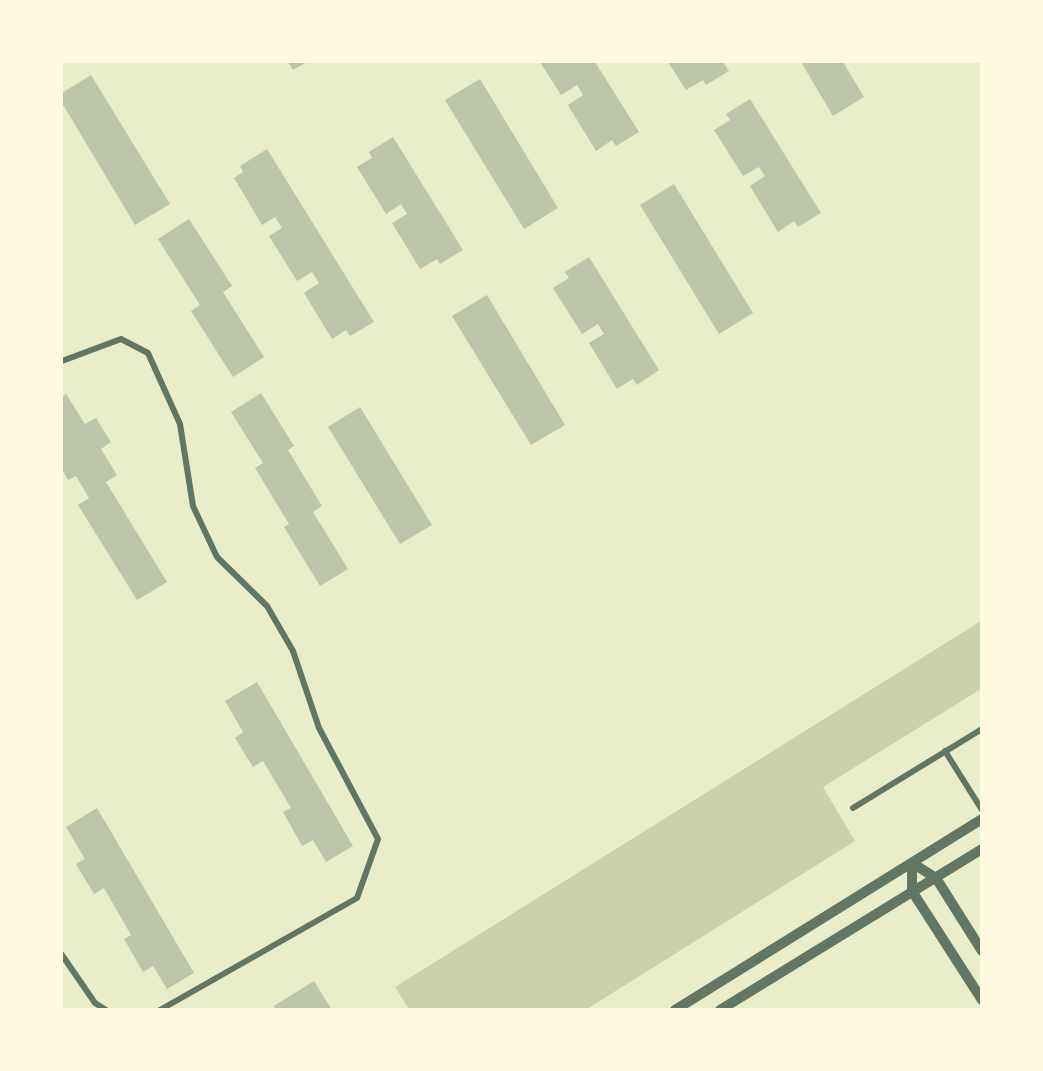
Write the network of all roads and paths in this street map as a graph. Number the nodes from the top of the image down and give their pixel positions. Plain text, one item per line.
1 (62, 361) edge
2 (981, 729) edge
3 (945, 751) junction
4 (853, 808) dead end
5 (981, 810) edge
6 (981, 819) edge
7 (981, 849) edge
8 (912, 863) junction
9 (936, 878) junction
10 (912, 891) junction
11 (981, 951) edge
12 (62, 955) edge
13 (981, 1000) edge
14 (106, 1010) edge
15 (160, 1010) edge
16 (675, 1010) edge
17 (720, 1010) edge

1 - 15 street
2 - 3 street
3 - 4 street
3 - 5 street
6 - 8 street
7 - 9 street
8 - 9 street
8 - 10 street
8 - 16 street
9 - 10 street
9 - 11 street
10 - 13 street
10 - 17 street
12 - 14 street

